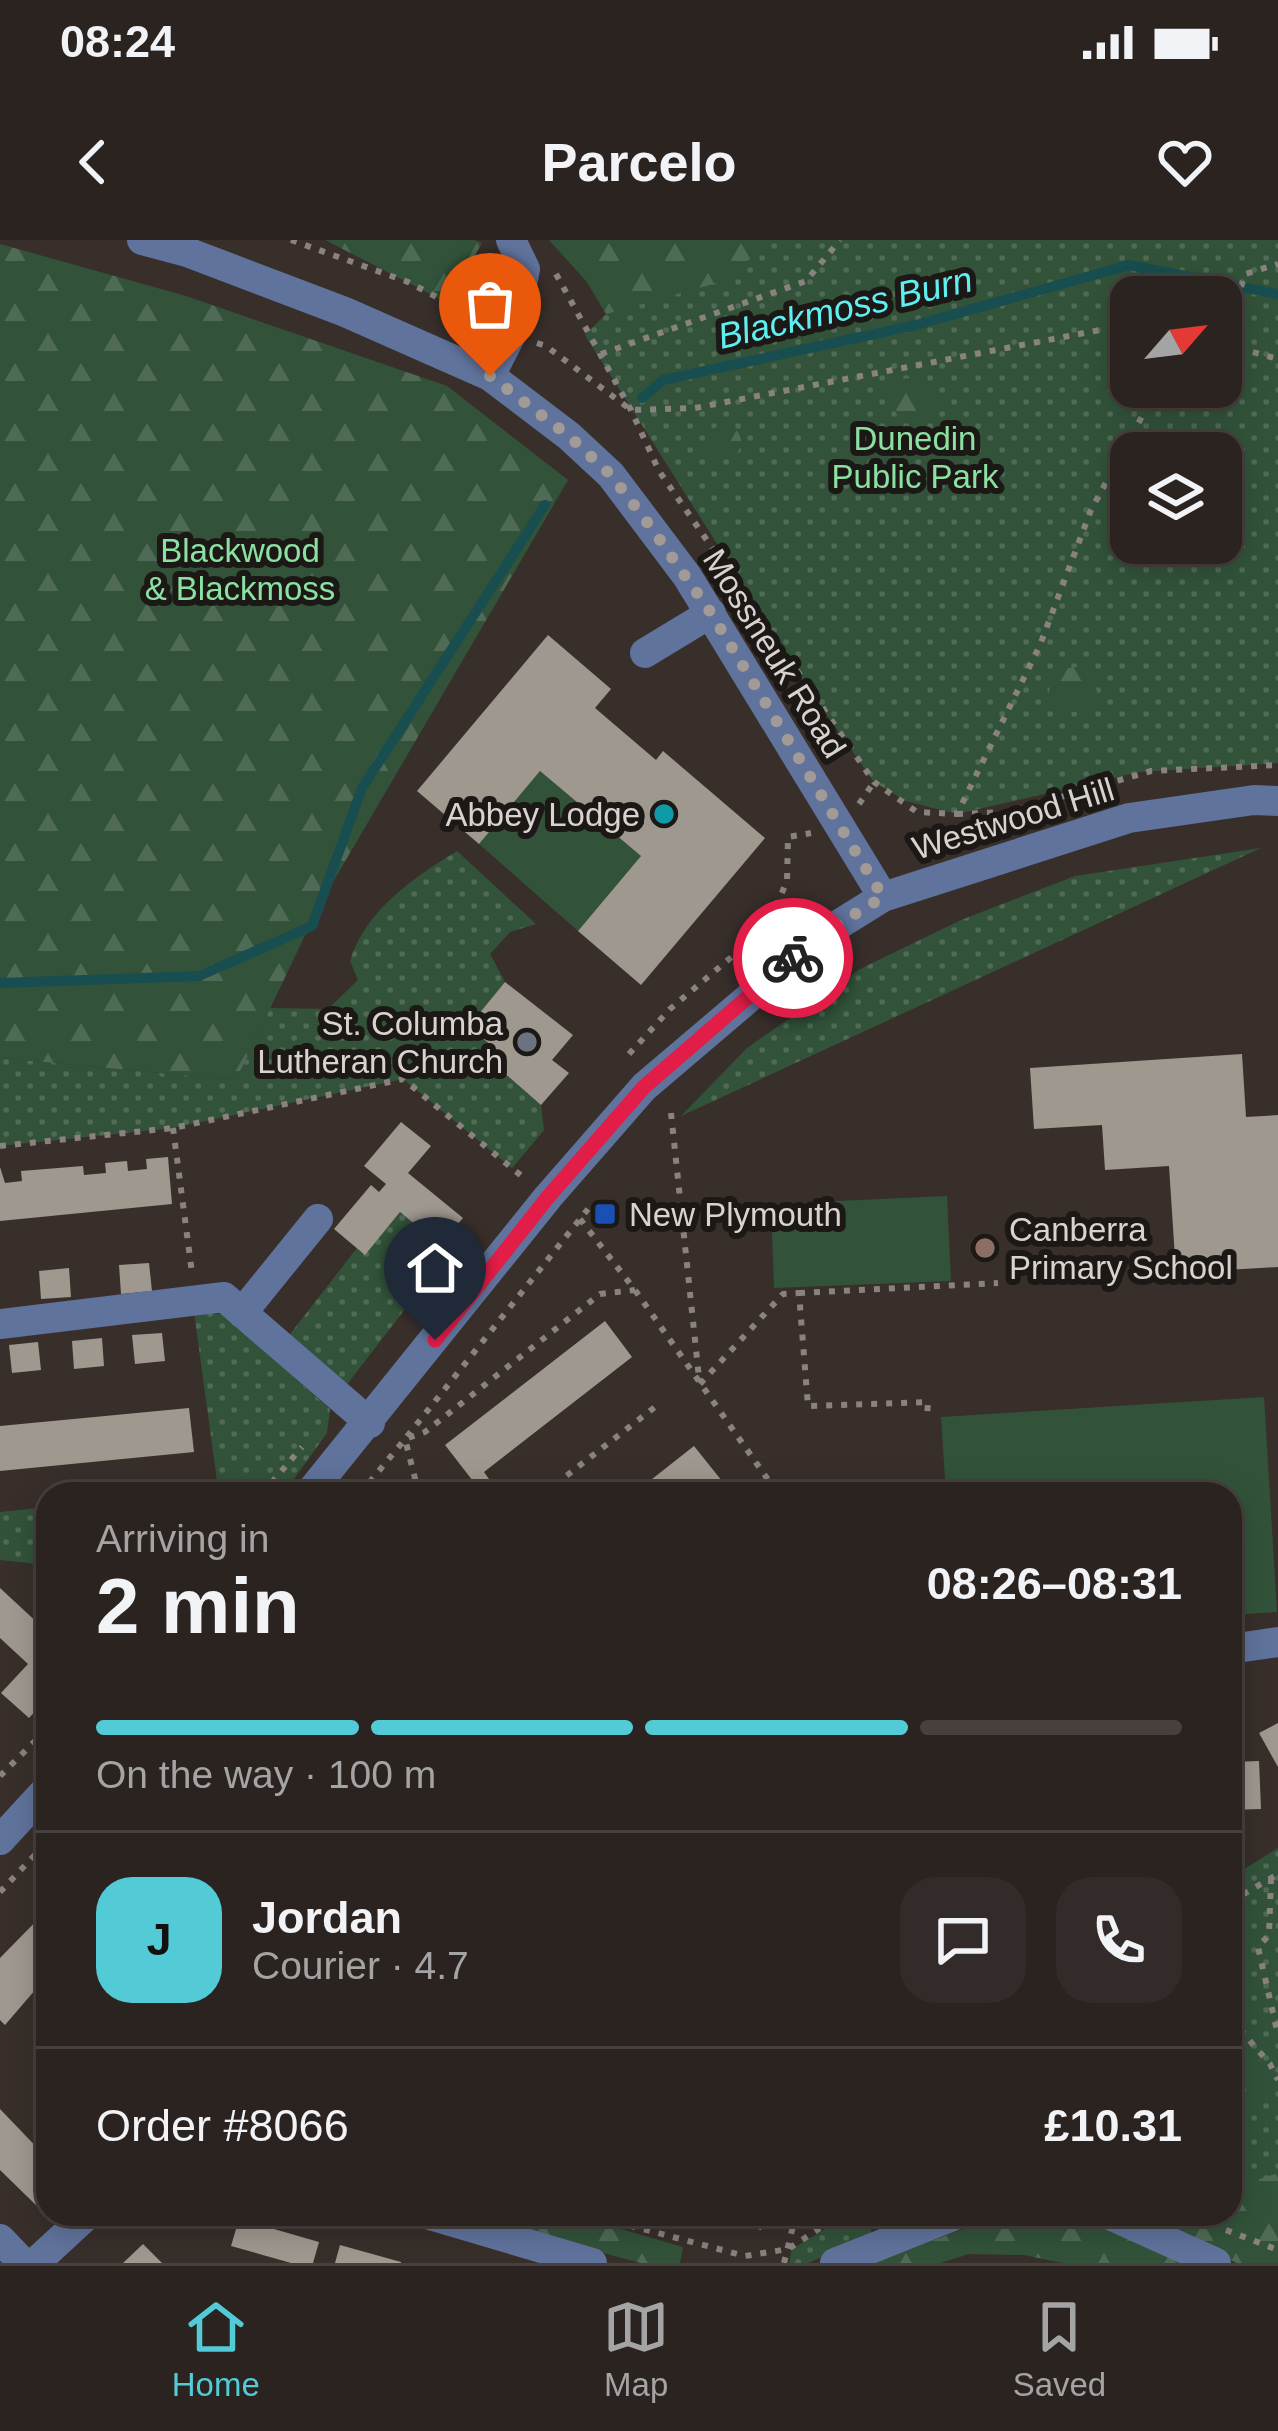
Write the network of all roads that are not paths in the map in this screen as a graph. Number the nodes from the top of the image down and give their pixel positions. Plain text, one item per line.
1 (142, 240) edge
2 (511, 240) edge
3 (490, 376) junction
4 (711, 613) junction
5 (645, 653) dead end
6 (1278, 801) edge
7 (883, 897) junction
8 (318, 1220) dead end
9 (242, 1313) junction
10 (0, 1324) edge
11 (370, 1423) junction
12 (319, 1482) edge
13 (1278, 1642) edge
14 (1242, 1647) edge
15 (36, 1801) edge
16 (0, 1840) edge
17 (75, 2226) edge
18 (467, 2226) edge
19 (928, 2226) edge
20 (1134, 2226) edge
21 (0, 2239) edge
22 (23, 2263) edge
23 (35, 2263) edge
24 (592, 2263) edge
25 (835, 2263) edge
26 (1216, 2263) edge

1 - 3 street, Mossneuk Road
2 - 3 street
3 - 4 street, Mossneuk Road
4 - 5 street
4 - 7 street, Mossneuk Road
6 - 7 street, Westwood Hill
7 - 11 street, Westwood Hill
8 - 9 street
9 - 10 street
9 - 11 street
11 - 12 street, Westwood Hill
13 - 14 street
15 - 16 street
17 - 23 street
18 - 24 street
19 - 25 street
20 - 26 street
21 - 22 street

